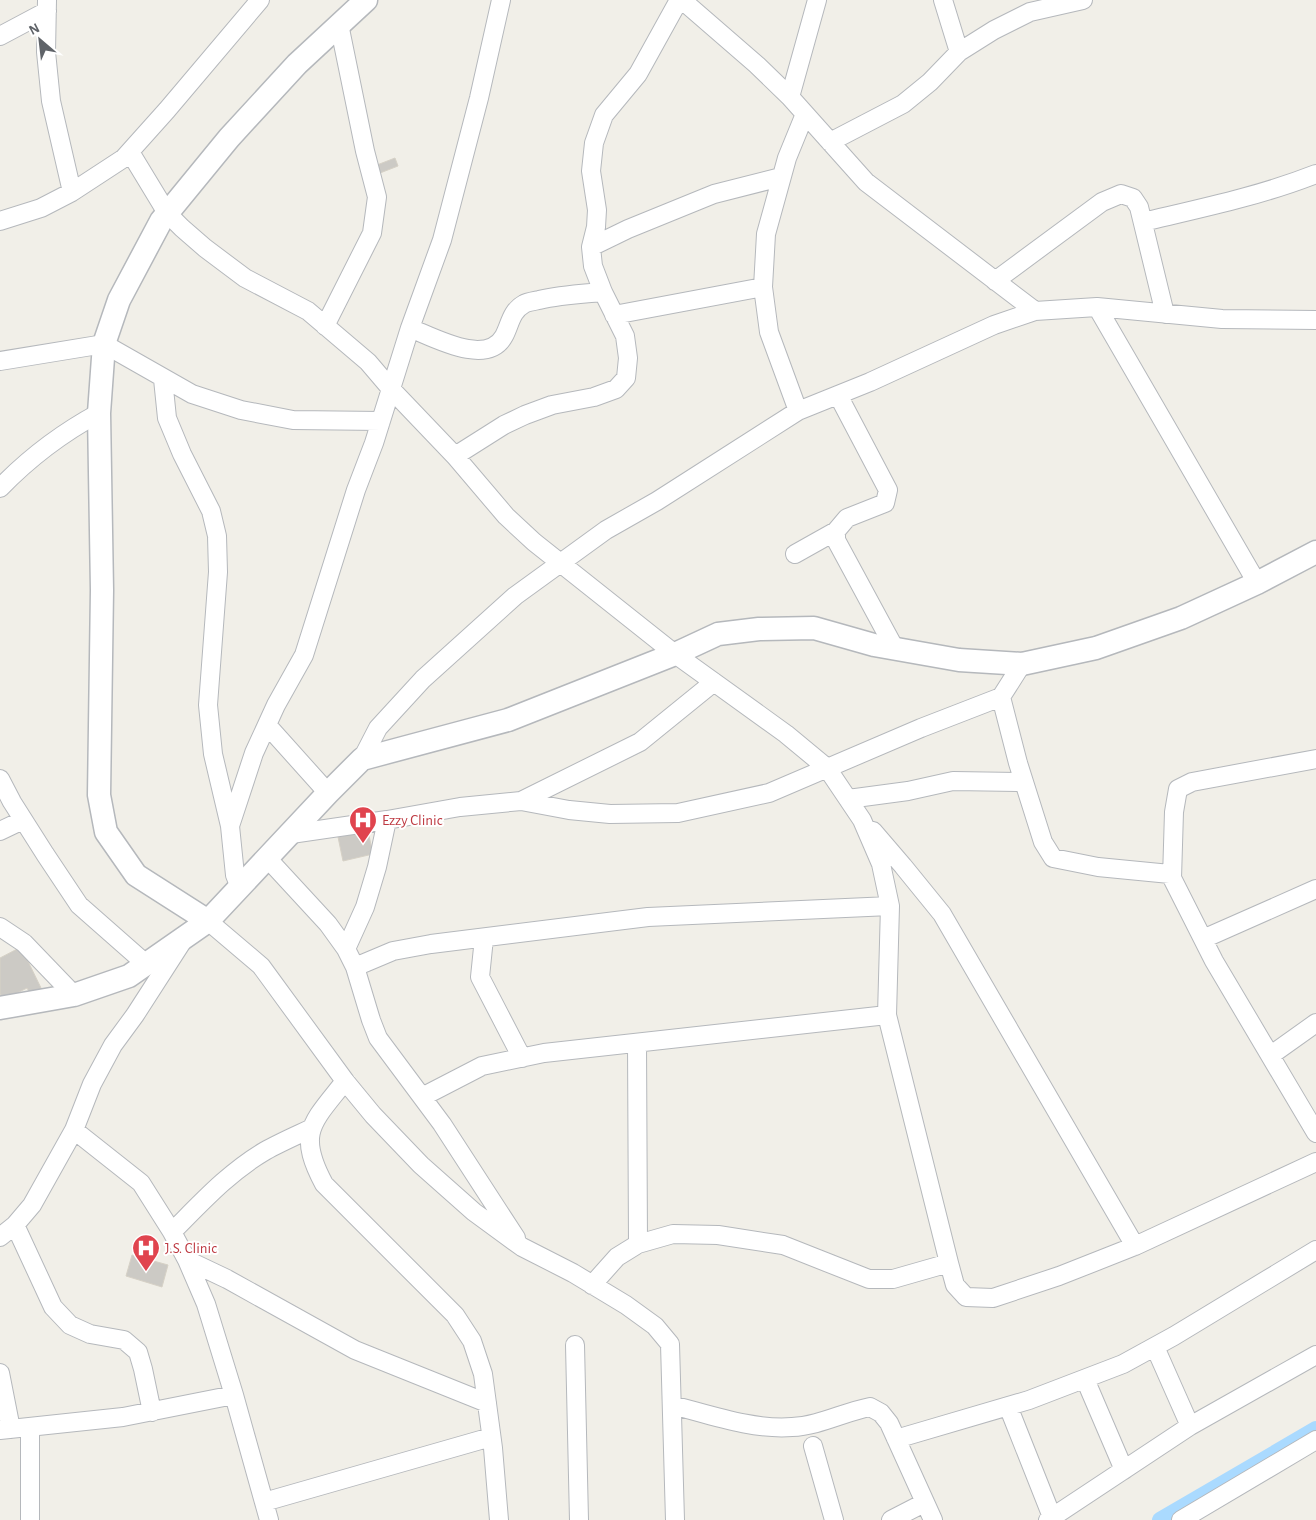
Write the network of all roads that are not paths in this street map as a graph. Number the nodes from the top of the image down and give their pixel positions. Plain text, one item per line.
1 (260, 0) edge
2 (366, 0) edge
3 (501, 0) edge
4 (681, 0) edge
5 (817, 0) edge
6 (943, 0) edge
7 (1083, 0) edge
8 (1047, 4) edge
9 (47, 5) edge
10 (339, 24) junction
11 (0, 36) edge
12 (959, 52) junction
13 (790, 97) junction
14 (805, 114) junction
15 (830, 142) junction
16 (130, 152) junction
17 (1316, 174) edge
18 (781, 177) junction
19 (72, 192) junction
20 (167, 213) junction
21 (0, 222) edge
22 (1143, 222) junction
23 (591, 247) junction
24 (995, 281) junction
25 (763, 287) junction
26 (603, 292) junction
27 (1097, 307) junction
28 (1035, 311) junction
29 (1165, 314) junction
30 (614, 315) junction
31 (1316, 320) edge
32 (325, 326) junction
33 (410, 328) junction
34 (104, 344) junction
35 (0, 361) edge
36 (163, 379) junction
37 (391, 389) junction
38 (838, 395) junction
39 (798, 411) junction
40 (99, 413) junction
41 (381, 421) junction
42 (455, 456) junction
43 (0, 488) edge
44 (836, 531) junction
45 (1316, 552) edge
46 (795, 554) dead end
47 (560, 562) junction
48 (1257, 583) junction
49 (895, 649) junction
50 (676, 654) junction
51 (1022, 664) junction
52 (714, 682) junction
53 (1001, 697) junction
54 (267, 725) junction
55 (362, 759) junction
56 (1316, 759) edge
57 (827, 768) junction
58 (0, 779) edge
59 (1024, 782) junction
60 (328, 793) junction
61 (848, 799) junction
62 (521, 802) junction
63 (23, 820) junction
64 (387, 820) junction
65 (862, 820) junction
66 (230, 826) junction
67 (0, 831) edge
68 (291, 834) junction
69 (268, 859) junction
70 (1172, 878) junction
71 (240, 888) junction
72 (1316, 889) edge
73 (890, 906) junction
74 (208, 921) junction
75 (0, 928) edge
76 (185, 937) junction
77 (484, 938) junction
78 (1203, 939) junction
79 (346, 949) junction
80 (146, 964) junction
81 (355, 967) junction
82 (74, 995) junction
83 (0, 1008) edge
84 (887, 1015) junction
85 (1316, 1023) edge
86 (637, 1043) junction
87 (1270, 1055) junction
88 (522, 1058) junction
89 (345, 1081) junction
90 (422, 1097) junction
91 (310, 1129) junction
92 (74, 1130) junction
93 (1316, 1134) edge
94 (1316, 1162) edge
95 (15, 1225) junction
96 (172, 1232) junction
97 (0, 1237) edge
98 (638, 1244) junction
99 (1134, 1246) junction
100 (522, 1247) junction
101 (1316, 1250) edge
102 (187, 1260) junction
103 (949, 1263) junction
104 (592, 1285) junction
105 (575, 1346) dead end
106 (1155, 1347) junction
107 (1316, 1355) edge
108 (0, 1373) edge
109 (1085, 1379) junction
110 (234, 1395) junction
111 (487, 1403) junction
112 (672, 1405) junction
113 (1008, 1406) junction
114 (152, 1412) junction
115 (1190, 1426) junction
116 (30, 1428) junction
117 (5, 1430) edge
118 (491, 1437) junction
119 (896, 1439) junction
120 (1316, 1440) edge
121 (813, 1446) dead end
122 (1124, 1470) junction
123 (264, 1502) junction
124 (924, 1503) junction
125 (1050, 1519) edge
126 (30, 1520) edge
127 (269, 1520) edge
128 (500, 1520) edge
129 (579, 1520) edge
130 (675, 1520) edge
131 (834, 1520) edge
132 (891, 1520) edge
133 (933, 1520) edge
134 (1181, 1520) edge

1 - 16 street
2 - 10 street
3 - 33 street
4 - 13 street
4 - 23 street
5 - 13 street
6 - 12 street
7 - 8 street
8 - 12 street
9 - 11 street
9 - 19 street
10 - 20 street
10 - 32 street
12 - 15 street
13 - 14 street
14 - 15 street
14 - 18 street
15 - 24 street
16 - 19 street
16 - 20 street
17 - 22 street
18 - 23 street
18 - 25 street
19 - 21 street
20 - 32 street
20 - 34 street
22 - 24 street
22 - 29 street
23 - 26 street
24 - 28 street
25 - 30 street
25 - 39 street
26 - 30 street
26 - 33 street
27 - 28 street
27 - 29 street
27 - 48 street
28 - 38 street
29 - 31 street
30 - 42 street
32 - 37 street
33 - 37 street
34 - 35 street
34 - 36 street
34 - 40 street
36 - 41 street
36 - 66 street
37 - 41 street
37 - 42 street
38 - 39 street
38 - 44 street
39 - 47 street
40 - 43 street
40 - 74 street
41 - 54 street
42 - 47 street
44 - 46 street
44 - 49 street
45 - 48 street
47 - 50 street
47 - 55 street
48 - 51 street
49 - 50 street
49 - 51 street
50 - 52 street
50 - 55 street
51 - 53 street
52 - 57 street
52 - 62 street
53 - 57 street
53 - 59 street
54 - 60 street
54 - 66 street
55 - 60 street
56 - 70 street
57 - 61 street
57 - 62 street
58 - 63 street
59 - 61 street
59 - 70 street
60 - 68 street
61 - 65 street
62 - 64 street
63 - 67 street
63 - 80 street
64 - 68 street
64 - 79 street
65 - 73 street
65 - 99 street
66 - 71 street
68 - 69 street
69 - 71 street
69 - 79 street
70 - 78 street
71 - 74 street
72 - 78 street
73 - 77 street
73 - 84 street
74 - 76 street
74 - 89 street
75 - 82 street
76 - 80 street
76 - 92 street
77 - 81 street
77 - 88 street
78 - 87 street
79 - 81 street
80 - 82 street
81 - 90 street
82 - 83 street
84 - 86 street
84 - 103 street
85 - 87 street
86 - 88 street
86 - 98 street
87 - 93 street
88 - 90 street
89 - 91 street
89 - 100 street
90 - 100 street
91 - 96 street
91 - 111 street
92 - 95 street
92 - 96 street
94 - 99 street
95 - 97 street
95 - 114 street
96 - 102 street
98 - 103 street
98 - 104 street
99 - 103 street
100 - 104 street
101 - 106 street
102 - 110 street
102 - 111 street
104 - 112 street
105 - 129 street
106 - 109 street
106 - 115 street
107 - 115 street
108 - 117 street
109 - 113 street
109 - 122 street
110 - 114 street
110 - 123 street
111 - 118 street
112 - 119 street
112 - 130 street
113 - 119 street
113 - 125 street
114 - 116 street
115 - 122 street
116 - 117 street
116 - 126 street
118 - 123 street
118 - 128 street
119 - 124 street
120 - 134 street
121 - 131 street
122 - 125 street
123 - 127 street
124 - 132 street
124 - 133 street

